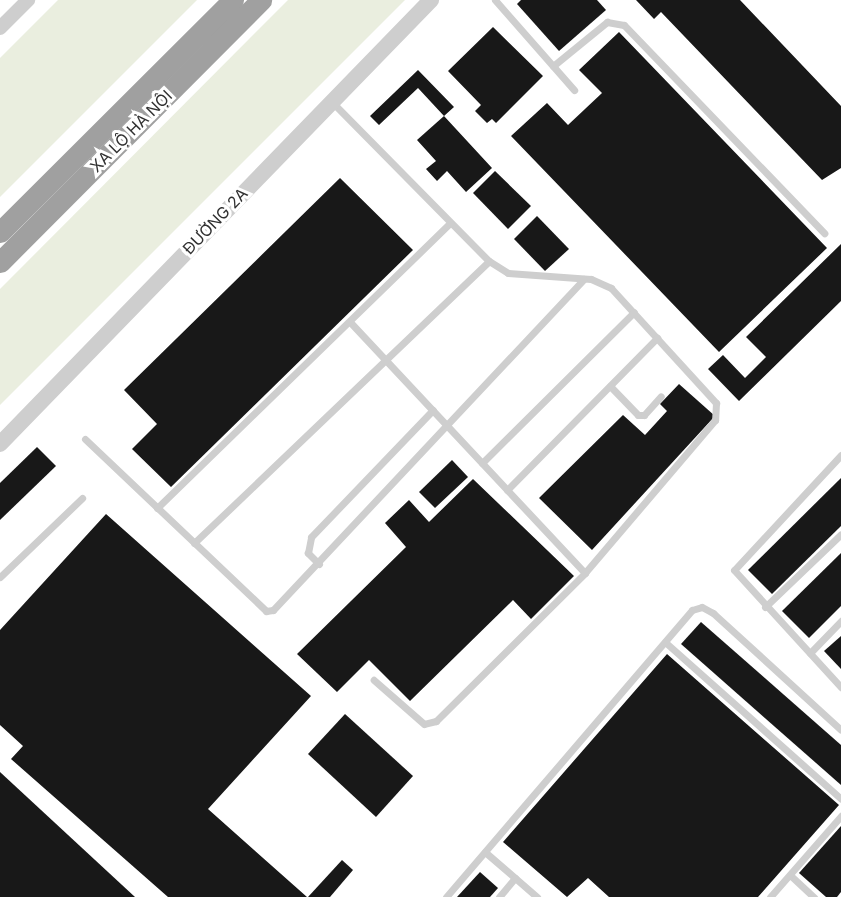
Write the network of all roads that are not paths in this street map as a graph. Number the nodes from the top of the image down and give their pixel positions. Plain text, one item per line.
1 (27, 0) edge
2 (233, 0) edge
3 (261, 0) edge
4 (431, 0) edge
5 (495, 0) edge
6 (0, 28) edge
7 (553, 66) junction
8 (574, 90) dead end
9 (331, 101) junction
10 (450, 223) junction
11 (0, 232) edge
12 (824, 233) dead end
13 (489, 261) junction
14 (0, 262) edge
15 (584, 279) junction
16 (634, 312) junction
17 (350, 322) junction
18 (657, 338) junction
19 (385, 360) junction
20 (610, 386) junction
21 (661, 396) dead end
22 (433, 410) junction
23 (446, 425) junction
24 (85, 439) dead end
25 (0, 444) edge
26 (841, 455) edge
27 (482, 463) junction
28 (507, 490) junction
29 (82, 498) dead end
30 (158, 508) junction
31 (841, 534) edge
32 (195, 543) junction
33 (319, 564) junction
34 (585, 573) junction
35 (0, 577) edge
36 (765, 607) junction
37 (841, 621) edge
38 (665, 642) junction
39 (810, 653) junction
40 (374, 680) dead end
41 (841, 687) edge
42 (841, 730) edge
43 (841, 800) edge
44 (841, 816) edge
45 (485, 852) junction
46 (790, 874) junction
47 (515, 878) junction
48 (446, 897) edge
49 (499, 897) edge
50 (537, 897) edge
51 (770, 897) edge
52 (814, 897) edge

1 - 6 street
2 - 11 highway, XA LỘ HÀ NỘI
3 - 14 highway, XA LỘ HÀ NỘI
4 - 9 street, ĐƯỜNG 2A
5 - 7 lane
7 - 8 lane
7 - 12 lane
9 - 10 lane
9 - 25 street, ĐƯỜNG 2A
10 - 13 lane
10 - 17 lane
13 - 15 lane
13 - 19 lane
15 - 16 lane
15 - 23 lane
16 - 18 lane
16 - 27 lane
17 - 19 lane
17 - 30 lane
18 - 20 lane
18 - 34 lane
19 - 22 lane
19 - 32 lane
20 - 21 lane
20 - 28 lane
22 - 23 lane
22 - 33 lane
23 - 27 lane
23 - 33 lane
24 - 30 lane
26 - 36 lane
27 - 28 lane
28 - 34 lane
29 - 35 lane
30 - 32 lane
31 - 36 lane
32 - 33 lane
34 - 40 lane
36 - 39 lane
37 - 39 lane
38 - 42 lane
38 - 43 lane
38 - 45 lane
39 - 41 lane
44 - 46 lane
45 - 47 lane
45 - 48 lane
46 - 51 lane
46 - 52 lane
47 - 49 lane
47 - 50 lane

